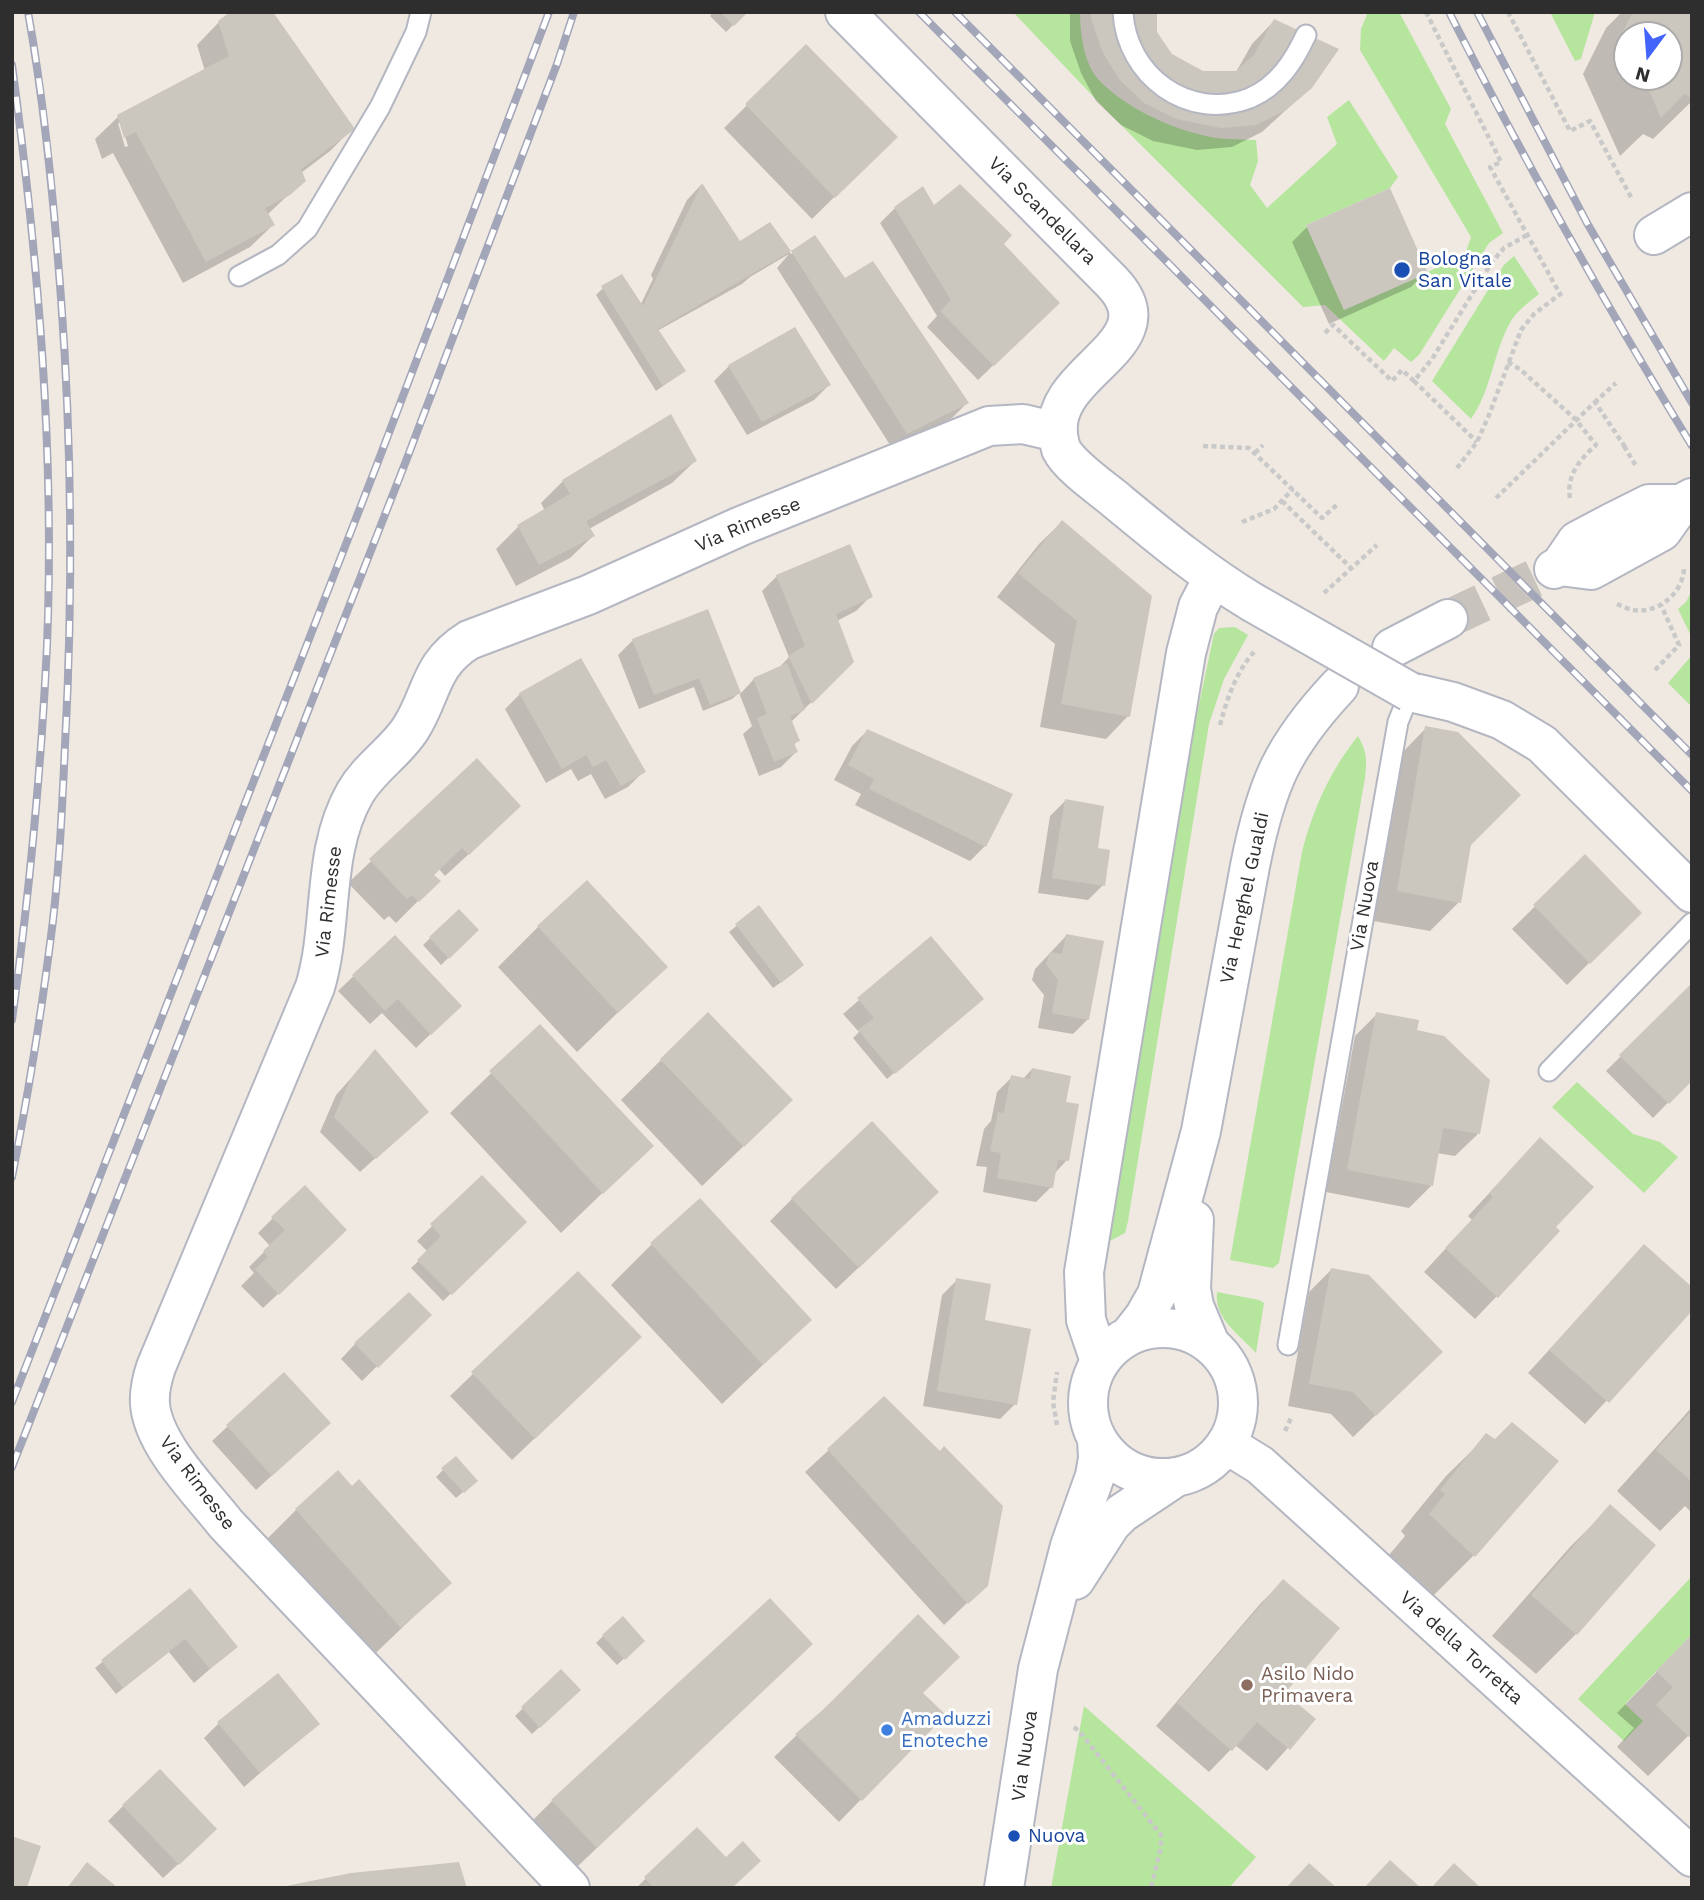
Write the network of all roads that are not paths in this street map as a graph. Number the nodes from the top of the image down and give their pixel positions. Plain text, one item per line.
1 (421, 12) edge
2 (845, 12) edge
3 (1123, 12) edge
4 (1306, 34) dead end
5 (1692, 212) edge
6 (1654, 235) dead end
7 (239, 276) dead end
8 (1057, 432) junction
9 (1686, 501) edge
10 (1557, 567) tunnel mouth
11 (1207, 573) junction
12 (1448, 619) tunnel mouth
13 (1392, 648) dead end
14 (1339, 686) dead end
15 (1410, 692) junction
16 (1692, 893) edge
17 (1692, 923) edge
18 (1549, 1071) dead end
19 (1201, 1131) junction
20 (1130, 1335) junction
21 (1210, 1344) junction
22 (1287, 1345) dead end
23 (1100, 1361) junction
24 (1097, 1439) junction
25 (1226, 1444) junction
26 (1177, 1477) junction
27 (1049, 1624) junction
28 (1692, 1857) edge
29 (570, 1888) edge
30 (1004, 1888) edge

1 - 7 lane
2 - 8 street, Via Scandellara
3 - 4 lane
5 - 6 street
8 - 11 street
8 - 29 street, Via Rimesse
9 - 10 street
11 - 15 street, bridge
11 - 23 street
12 - 13 street
14 - 19 street, Via Henghel Gualdi
15 - 16 street
15 - 22 lane, Via Nuova
17 - 18 lane
19 - 20 street, Via Henghel Gualdi
19 - 21 street, Via Henghel Gualdi
20 - 21 street
20 - 23 street
21 - 25 street
23 - 24 street
24 - 26 street
24 - 27 street, Via Nuova
25 - 26 street
25 - 28 street, Via della Torretta
26 - 27 street, Via Nuova
27 - 30 street, Via Nuova

